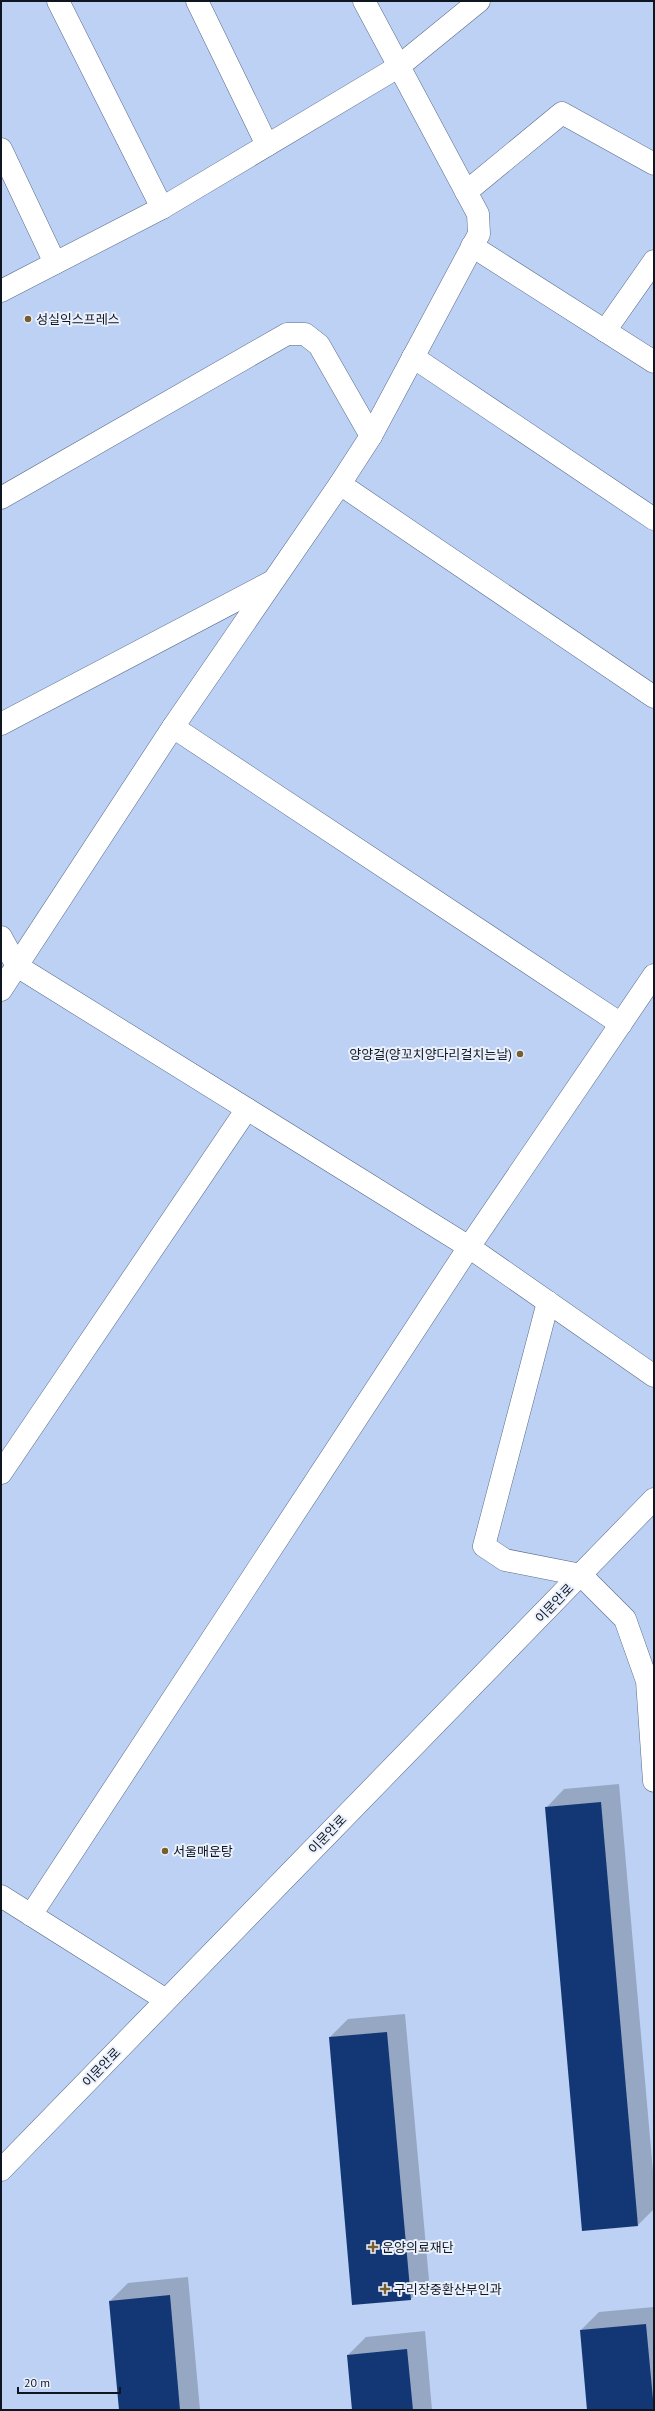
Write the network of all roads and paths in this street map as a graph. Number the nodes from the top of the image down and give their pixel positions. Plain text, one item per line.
1 (58, 1) edge
2 (197, 1) edge
3 (364, 1) edge
4 (479, 1) edge
5 (398, 67) junction
6 (267, 145) junction
7 (1, 149) edge
8 (654, 164) edge
9 (466, 192) junction
10 (162, 208) junction
11 (472, 246) junction
12 (654, 261) edge
13 (55, 263) junction
14 (1, 291) edge
15 (605, 331) junction
16 (413, 357) junction
17 (654, 362) edge
18 (371, 436) junction
19 (340, 484) junction
20 (1, 498) edge
21 (654, 519) edge
22 (274, 580) junction
23 (654, 697) edge
24 (1, 724) edge
25 (173, 727) junction
26 (1, 937) edge
27 (18, 966) junction
28 (654, 975) edge
29 (1, 990) edge
30 (621, 1024) junction
31 (247, 1109) junction
32 (469, 1247) junction
33 (548, 1302) junction
34 (654, 1376) edge
35 (1, 1473) edge
36 (654, 1499) edge
37 (581, 1575) junction
38 (654, 1782) edge
39 (1, 1896) edge
40 (31, 1915) junction
41 (166, 2000) junction
42 (1, 2170) edge

1 - 10 street
2 - 6 street
3 - 5 street
4 - 5 street
5 - 6 street
5 - 9 street
6 - 10 street
7 - 13 street
8 - 9 street
9 - 11 street
10 - 13 street
11 - 15 street
11 - 16 street
12 - 15 street
13 - 14 street
15 - 17 street
16 - 18 street
16 - 21 street
18 - 19 street
18 - 20 street
19 - 22 street
19 - 23 street
22 - 24 street
22 - 25 street
25 - 27 street
25 - 30 street
26 - 27 street
27 - 29 street
27 - 31 street
28 - 30 street
30 - 32 street
31 - 32 street
31 - 35 street
32 - 33 street
32 - 40 street
33 - 34 street
33 - 37 street
36 - 37 street, 이문안로
37 - 38 street
37 - 41 street, 이문안로
39 - 40 street
40 - 41 street
41 - 42 street, 이문안로

